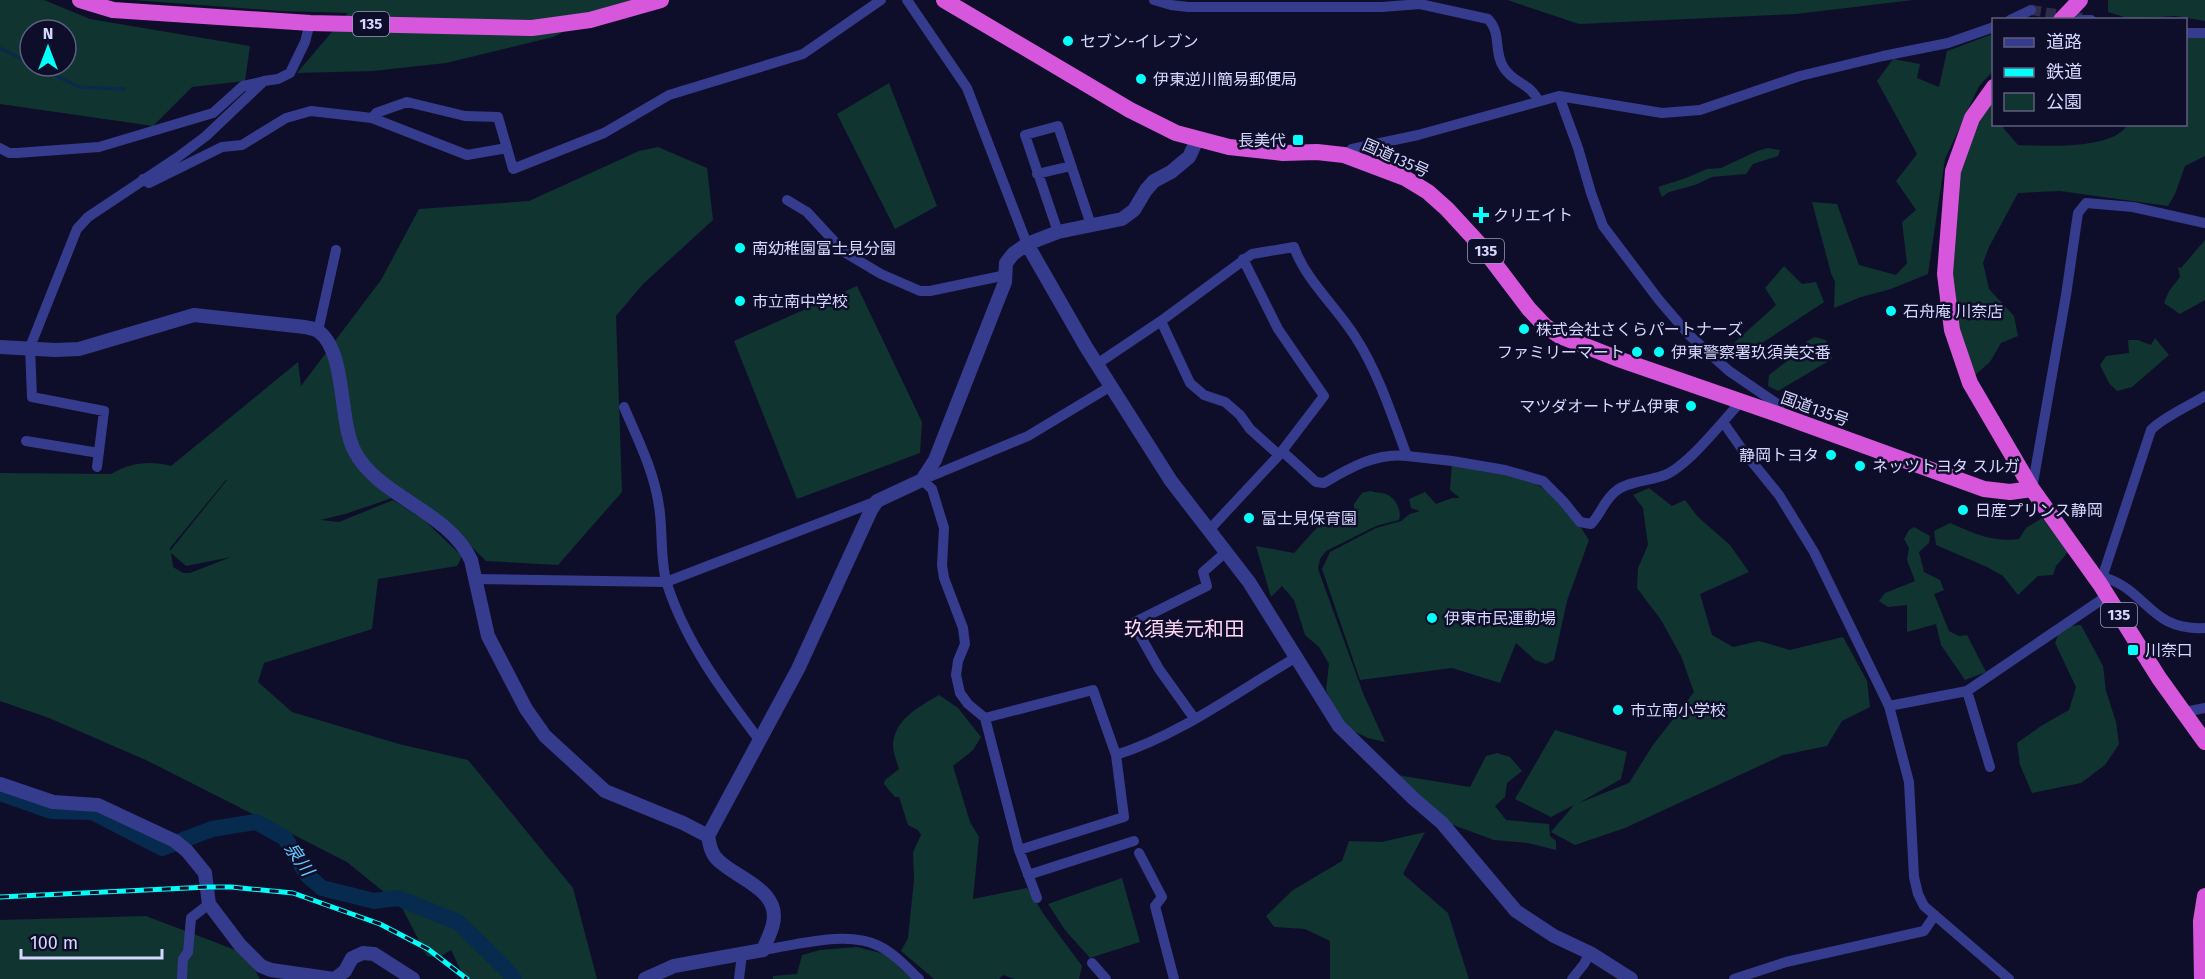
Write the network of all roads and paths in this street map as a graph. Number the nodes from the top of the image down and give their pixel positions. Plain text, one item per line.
1 (80, 0) edge
2 (661, 0) edge
3 (881, 0) edge
4 (907, 0) edge
5 (944, 0) edge
6 (1154, 0) edge
7 (2080, 0) edge
8 (2031, 10) tunnel mouth
9 (2014, 18) edge
10 (2063, 18) edge
11 (310, 22) junction
12 (1992, 28) edge
13 (2187, 33) edge
14 (2205, 33) edge
15 (264, 81) junction
16 (1992, 90) edge
17 (1559, 96) junction
18 (1538, 101) junction
19 (372, 118) junction
20 (1197, 140) junction
21 (0, 148) edge
22 (507, 148) junction
23 (1344, 154) junction
24 (1071, 166) junction
25 (1037, 174) junction
26 (143, 179) junction
27 (787, 200) dead end
28 (2205, 223) edge
29 (1091, 225) junction
30 (1058, 232) junction
31 (1027, 244) junction
32 (336, 250) dead end
33 (1243, 260) junction
34 (1006, 275) junction
35 (1161, 321) junction
36 (318, 331) junction
37 (0, 347) edge
38 (30, 347) junction
39 (1097, 364) junction
40 (1111, 386) junction
41 (2205, 396) edge
42 (1737, 401) junction
43 (624, 407) dead end
44 (1780, 415) junction
45 (1723, 422) junction
46 (26, 441) dead end
47 (99, 453) junction
48 (1280, 453) junction
49 (1407, 456) junction
50 (97, 467) dead end
51 (922, 480) junction
52 (2032, 489) junction
53 (877, 501) junction
54 (1210, 529) junction
55 (1226, 552) junction
56 (475, 579) junction
57 (666, 582) junction
58 (2103, 586) junction
59 (2205, 628) edge
60 (1295, 658) junction
61 (1967, 691) junction
62 (1889, 706) junction
63 (2205, 708) edge
64 (2185, 712) junction
65 (985, 718) junction
66 (1194, 718) junction
67 (760, 741) junction
68 (2205, 742) edge
69 (1116, 755) junction
70 (1990, 767) dead end
71 (0, 784) edge
72 (708, 836) junction
73 (1134, 841) dead end
74 (1020, 850) junction
75 (1139, 853) dead end
76 (1028, 875) junction
77 (2205, 896) edge
78 (1037, 898) dead end
79 (209, 904) junction
80 (1935, 915) junction
81 (763, 950) junction
82 (1590, 953) junction
83 (742, 954) junction
84 (1092, 963) dead end
85 (182, 979) edge
86 (335, 979) edge
87 (413, 979) edge
88 (645, 979) edge
89 (739, 979) edge
90 (919, 979) edge
91 (1106, 979) edge
92 (1174, 979) edge
93 (1572, 979) edge
94 (1631, 979) edge
95 (1734, 979) edge
96 (2009, 979) edge
97 (2202, 979) edge

1 - 11 highway, 135
2 - 11 highway, 135
3 - 22 street
4 - 31 street
5 - 20 highway, 国道135号 / 135
6 - 18 street
7 - 10 highway
8 - 9 street
11 - 15 street
12 - 17 street
13 - 14 street
15 - 21 street
15 - 26 street
16 - 52 highway, 135
17 - 18 street
17 - 44 street
18 - 23 street
19 - 22 street
19 - 22 street
19 - 26 street
20 - 23 highway, 国道135号 / 135
20 - 29 street
23 - 42 highway, 国道135号 / 135
24 - 25 street
24 - 25 street
24 - 29 street
25 - 30 street
26 - 38 street
27 - 34 street
28 - 52 street
29 - 30 street
30 - 31 street
31 - 34 street
31 - 39 street
32 - 36 street
33 - 35 street
33 - 48 street
33 - 49 street
34 - 51 street
35 - 39 street
35 - 48 street
36 - 38 street
36 - 56 street
37 - 38 street
38 - 47 street
39 - 40 street
40 - 51 street
40 - 54 street
41 - 58 street
42 - 44 highway, 国道135号 / 135
42 - 45 street
43 - 57 street
44 - 52 highway, 国道135号 / 135
45 - 49 street
45 - 62 street
46 - 47 street
47 - 50 street
48 - 49 street
48 - 54 street
51 - 53 street
51 - 65 street
52 - 58 highway, 135
53 - 57 street
53 - 67 street
54 - 55 street
55 - 60 street
55 - 66 street
56 - 57 street
56 - 72 street
57 - 67 street
58 - 59 street
58 - 61 street
58 - 64 highway, 135
60 - 66 street
60 - 82 street
61 - 62 street
61 - 70 street
62 - 80 street
63 - 64 street
64 - 68 highway, 135
65 - 69 street
65 - 74 street
66 - 69 street
67 - 72 street
69 - 74 street
71 - 79 street
72 - 81 street
73 - 76 street
74 - 76 street
75 - 92 street
76 - 78 street
77 - 97 highway
79 - 85 street
79 - 86 street
80 - 95 street
80 - 96 street
81 - 83 street
81 - 90 street
82 - 93 street
82 - 94 street
83 - 88 street
83 - 89 street
84 - 91 street
86 - 87 street

